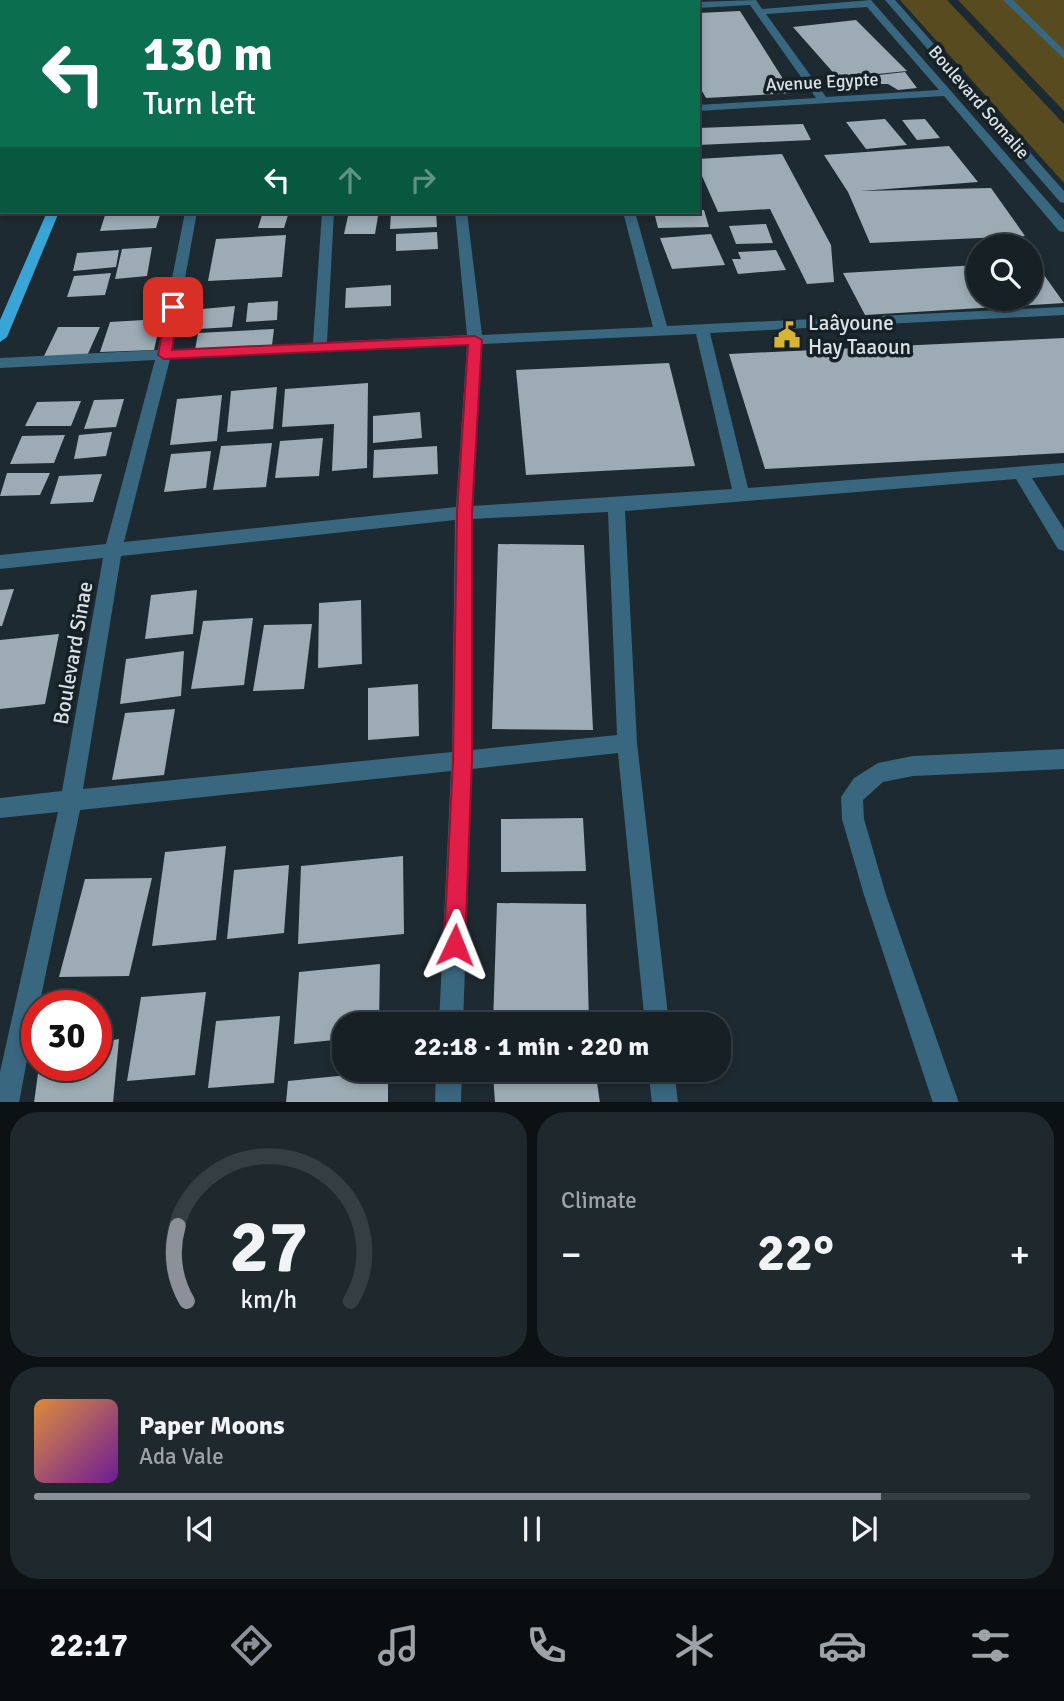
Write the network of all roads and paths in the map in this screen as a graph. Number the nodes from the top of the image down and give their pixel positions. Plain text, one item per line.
1 (890, 0) edge
2 (1008, 0) edge
3 (752, 1) edge
4 (867, 2) edge
5 (700, 5) edge
6 (760, 12) junction
7 (1064, 56) edge
8 (948, 93) junction
9 (822, 99) junction
10 (700, 108) edge
11 (1064, 199) edge
12 (52, 214) edge
13 (191, 214) edge
14 (328, 214) edge
15 (461, 214) edge
16 (630, 214) edge
17 (1064, 228) edge
18 (1064, 311) edge
19 (702, 329) junction
20 (661, 331) junction
21 (0, 337) edge
22 (475, 340) junction
23 (320, 347) junction
24 (164, 355) junction
25 (0, 363) edge
26 (1064, 469) edge
27 (1020, 472) junction
28 (741, 494) junction
29 (616, 505) junction
30 (464, 513) junction
31 (1064, 544) edge
32 (113, 552) junction
33 (0, 562) edge
34 (627, 743) junction
35 (1064, 759) edge
36 (462, 761) junction
37 (71, 801) junction
38 (0, 808) edge
39 (452, 1012) edge
40 (656, 1012) edge
41 (449, 1082) edge
42 (663, 1082) edge
43 (6, 1102) edge
44 (448, 1102) edge
45 (665, 1102) edge
46 (946, 1102) edge

1 - 11 street
2 - 7 street
3 - 5 street
3 - 6 street
4 - 6 street
4 - 8 street, Boulevard Somalie
6 - 9 street
8 - 9 street, Avenue Egypte
8 - 17 street, Boulevard Somalie
9 - 10 street, Avenue Egypte
12 - 21 main road
13 - 24 street, Boulevard Sinae
14 - 23 street
15 - 22 street
16 - 20 street
18 - 19 street
19 - 20 street
19 - 28 street
20 - 22 street
22 - 23 street
22 - 30 street
23 - 24 street
24 - 25 street
24 - 32 street, Boulevard Sinae
26 - 27 street
27 - 28 street
27 - 31 street
28 - 29 street
29 - 30 street
29 - 34 street
30 - 32 street
30 - 36 street
32 - 33 street
32 - 37 street, Boulevard Sinae
34 - 36 street
34 - 40 street
35 - 46 street
36 - 37 street
36 - 39 street
37 - 38 street
37 - 43 street, Boulevard Sinae
41 - 44 street
42 - 45 street

